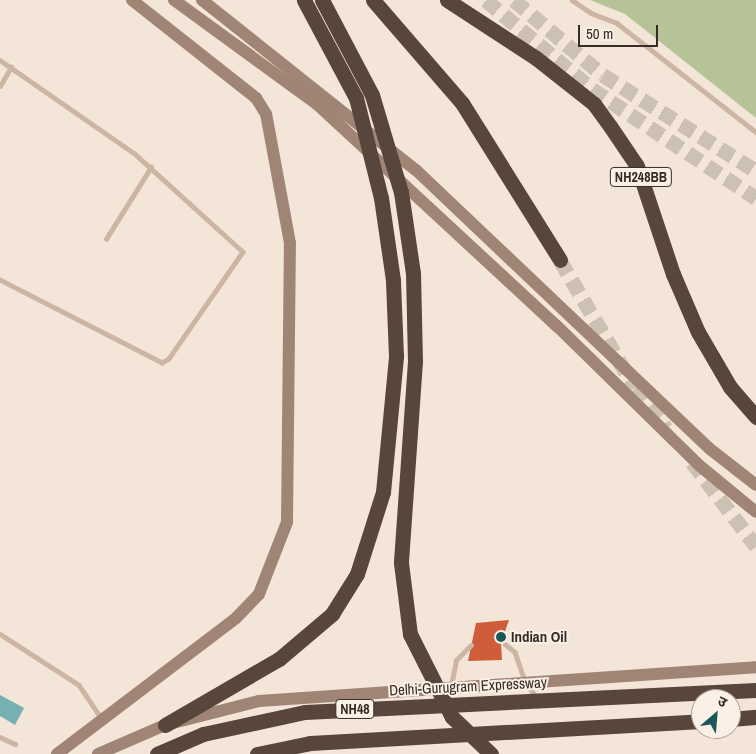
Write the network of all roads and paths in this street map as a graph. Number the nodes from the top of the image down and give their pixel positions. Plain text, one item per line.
1 (132, 0) edge
2 (174, 0) edge
3 (202, 0) edge
4 (304, 0) edge
5 (322, 0) edge
6 (374, 0) edge
7 (447, 0) edge
8 (572, 0) edge
9 (0, 60) edge
10 (11, 67) junction
11 (0, 86) edge
12 (756, 132) edge
13 (151, 167) junction
14 (106, 239) dead end
15 (560, 260) tunnel mouth
16 (0, 280) edge
17 (756, 417) edge
18 (756, 485) edge
19 (756, 512) edge
20 (0, 634) edge
21 (505, 644) dead end
22 (471, 645) dead end
23 (756, 667) edge
24 (526, 684) junction
25 (451, 687) junction
26 (756, 690) edge
27 (541, 700) junction
28 (756, 717) edge
29 (741, 718) edge
30 (102, 720) junction
31 (691, 722) edge
32 (165, 725) junction
33 (0, 737) edge
34 (15, 744) dead end
35 (57, 754) edge
36 (98, 754) edge
37 (158, 754) edge
38 (257, 754) edge
39 (491, 754) edge

1 - 30 main road
2 - 19 main road
3 - 18 main road
4 - 32 highway
5 - 39 highway
6 - 15 highway
7 - 17 highway, NH248BB
8 - 12 lane
9 - 10 lane
10 - 11 lane
10 - 13 lane
13 - 14 lane
13 - 16 lane
20 - 30 lane
21 - 24 lane
22 - 25 lane
23 - 24 main road
24 - 25 main road
24 - 27 lane
25 - 32 main road
26 - 27 highway, Delhi-Gurugram Expressway / NH48
27 - 37 highway, Delhi-Gurugram Expressway / NH48
28 - 29 highway
30 - 35 main road
31 - 38 highway, NH48
32 - 36 main road
33 - 34 lane

